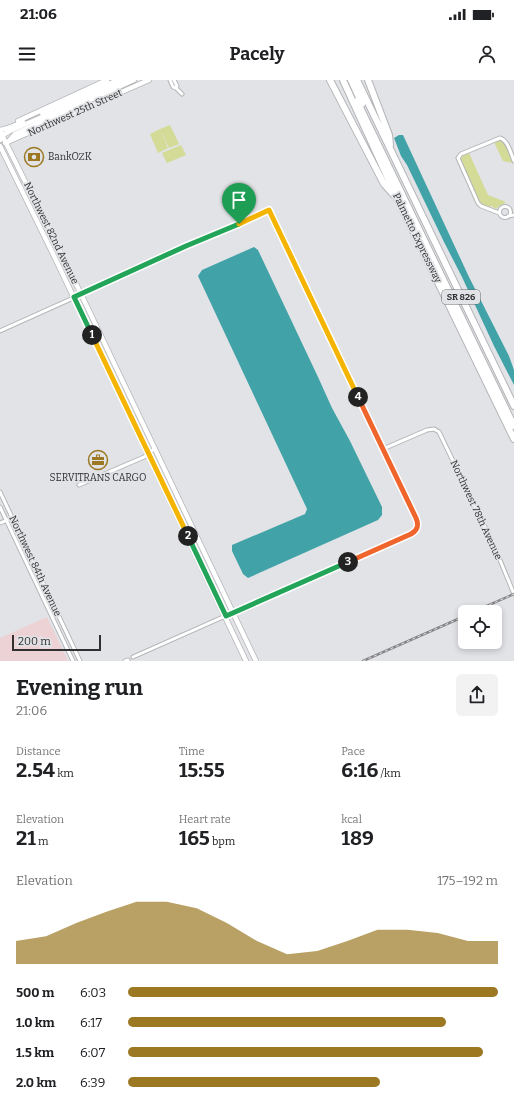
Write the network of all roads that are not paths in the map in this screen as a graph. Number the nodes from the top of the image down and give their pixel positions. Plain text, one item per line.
1 (107, 80) edge
2 (118, 80) edge
3 (126, 80) edge
4 (134, 80) edge
5 (149, 80) edge
6 (170, 80) edge
7 (174, 80) edge
8 (330, 80) edge
9 (343, 80) edge
10 (347, 80) edge
11 (351, 80) edge
12 (357, 80) edge
13 (368, 80) edge
14 (176, 88) junction
15 (182, 94) dead end
16 (54, 108) junction
17 (49, 116) junction
18 (1, 133) edge
19 (7, 143) junction
20 (0, 146) edge
21 (390, 149) junction
22 (514, 161) edge
23 (398, 200) junction
24 (509, 208) junction
25 (514, 212) edge
26 (499, 213) junction
27 (42, 214) junction
28 (514, 215) edge
29 (508, 216) junction
30 (35, 217) junction
31 (81, 294) junction
32 (74, 297) junction
33 (0, 331) edge
34 (514, 406) edge
35 (514, 419) edge
36 (514, 426) edge
37 (514, 438) edge
38 (155, 448) junction
39 (383, 449) junction
40 (149, 453) junction
41 (80, 485) dead end
42 (0, 492) edge
43 (0, 507) edge
44 (10, 513) junction
45 (4, 515) junction
46 (0, 517) edge
47 (12, 518) junction
48 (6, 520) junction
49 (0, 523) edge
50 (514, 594) edge
51 (233, 613) junction
52 (226, 616) junction
53 (70, 641) junction
54 (65, 644) junction
55 (133, 657) dead end
56 (73, 661) edge
57 (80, 661) edge
58 (246, 661) edge
59 (256, 661) edge

1 - 18 street, Northwest 25th Street
2 - 16 street
3 - 17 street
4 - 17 street
5 - 19 street, Northwest 25th Street
6 - 14 street
7 - 14 street
8 - 23 highway
9 - 23 highway, Palmetto Expressway / SR 826
10 - 36 highway
11 - 35 highway
12 - 21 highway, Palmetto Expressway / SR 826
13 - 21 highway
14 - 15 street
16 - 17 street
16 - 18 street
17 - 18 street
17 - 19 street
18 - 19 street, Northwest 82nd Avenue
19 - 20 street, Northwest 25th Street
19 - 27 street, Northwest 82nd Avenue
20 - 30 street, Northwest 82nd Avenue
21 - 34 highway, Palmetto Expressway / SR 826
22 - 26 street
23 - 37 highway, Palmetto Expressway / SR 826
24 - 25 street
24 - 26 street
24 - 29 street
26 - 29 street
27 - 30 street
27 - 31 street, Northwest 82nd Avenue
28 - 29 street
30 - 32 street, Northwest 82nd Avenue
31 - 32 street
31 - 38 street, Northwest 82nd Avenue
31 - 39 street
32 - 33 street
32 - 40 street, Northwest 82nd Avenue
38 - 40 street
38 - 51 street, Northwest 82nd Avenue
39 - 50 street, Northwest 78th Avenue
39 - 51 street
40 - 41 street
40 - 52 street, Northwest 82nd Avenue
42 - 44 street, Northwest 84th Avenue
43 - 45 street, Northwest 84th Avenue
44 - 45 street
44 - 47 street, Northwest 84th Avenue
45 - 46 street
45 - 48 street, Northwest 84th Avenue
47 - 48 street
47 - 53 street, Northwest 84th Avenue
48 - 49 street
48 - 54 street, Northwest 84th Avenue
51 - 52 street
51 - 59 street, Northwest 82nd Avenue
52 - 55 street
52 - 58 street, Northwest 82nd Avenue
53 - 54 street
53 - 57 street, Northwest 84th Avenue
54 - 56 street, Northwest 84th Avenue

